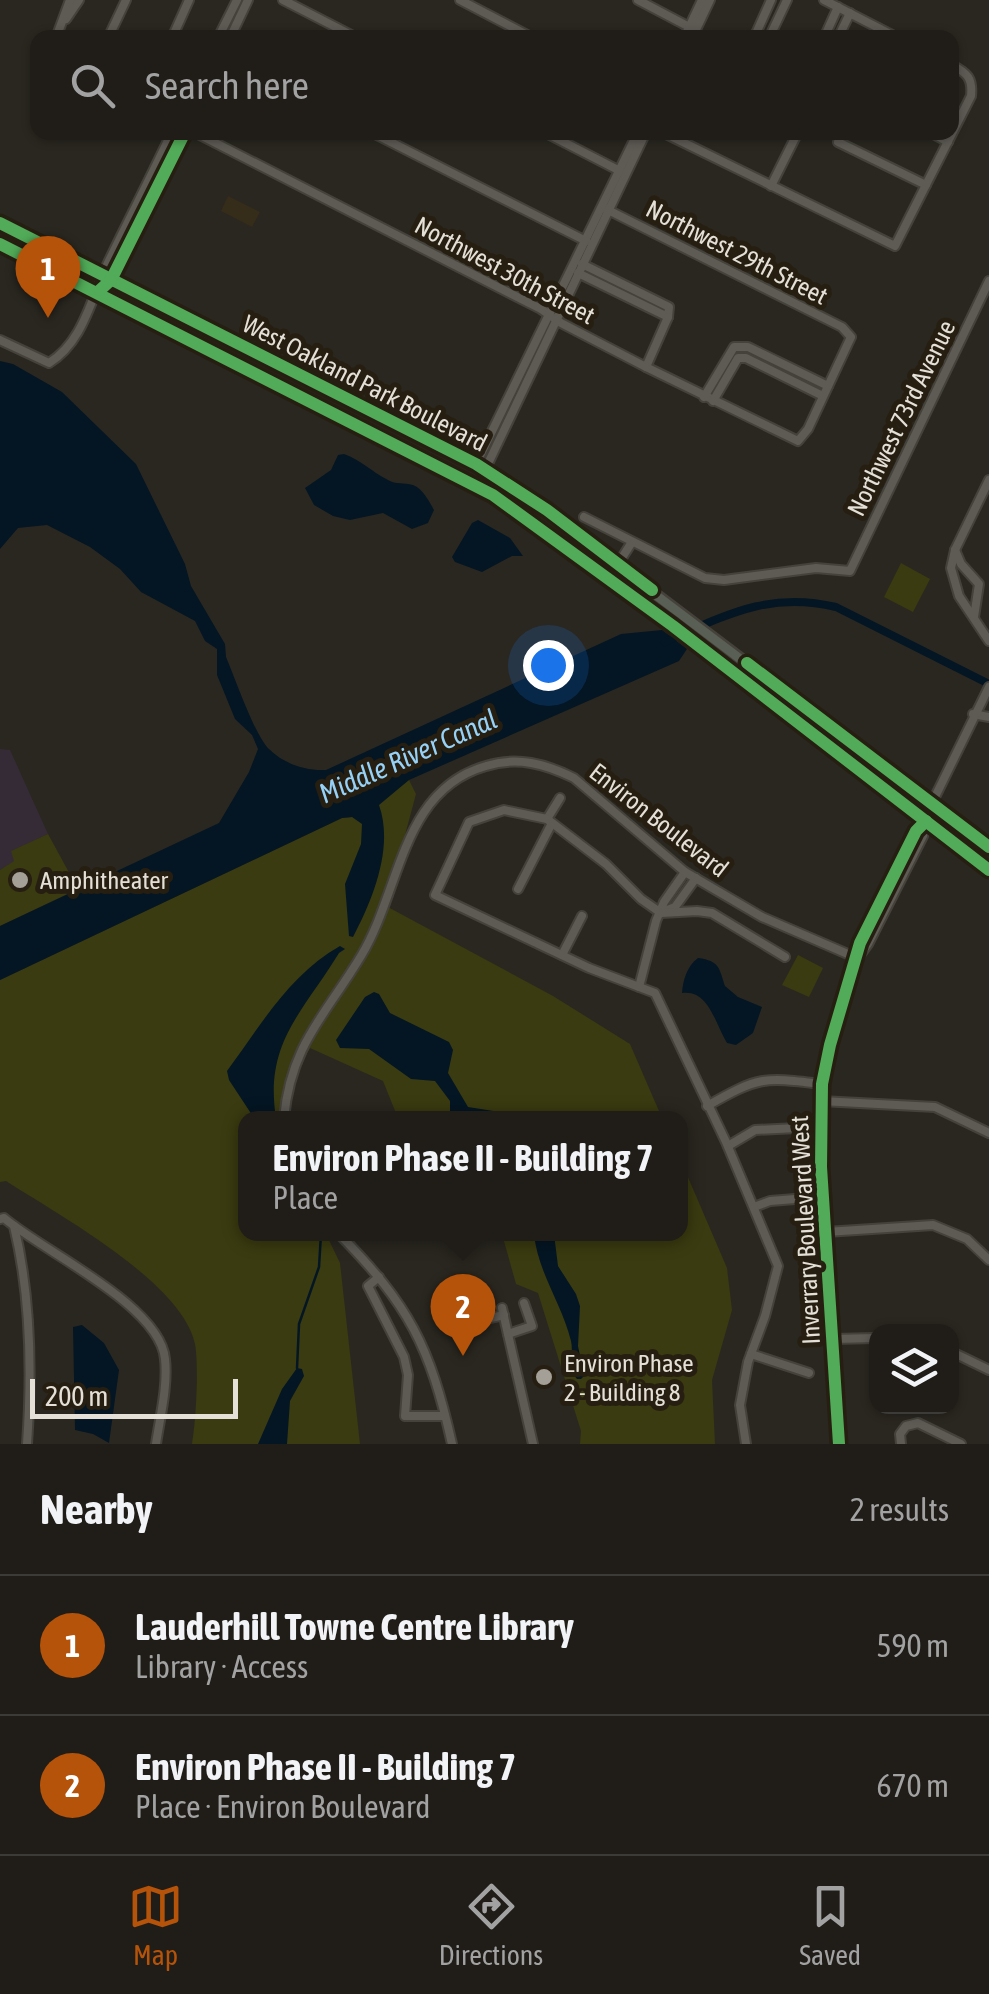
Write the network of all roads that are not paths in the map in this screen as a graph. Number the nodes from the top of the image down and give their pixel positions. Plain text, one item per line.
1 (70, 0) edge
2 (79, 0) edge
3 (126, 0) edge
4 (236, 0) edge
5 (248, 0) edge
6 (283, 0) edge
7 (460, 0) edge
8 (485, 0) edge
9 (638, 0) edge
10 (702, 0) edge
11 (710, 0) edge
12 (772, 0) edge
13 (787, 0) edge
14 (824, 0) edge
15 (185, 1) edge
16 (838, 7) junction
17 (480, 10) junction
18 (850, 13) junction
19 (61, 26) junction
20 (59, 30) edge
21 (112, 30) edge
22 (175, 30) edge
23 (222, 30) edge
24 (234, 30) edge
25 (341, 30) edge
26 (518, 30) edge
27 (690, 30) edge
28 (692, 30) edge
29 (693, 30) edge
30 (758, 30) edge
31 (772, 30) edge
32 (828, 30) edge
33 (842, 30) edge
34 (883, 30) edge
35 (959, 69) edge
36 (959, 117) edge
37 (168, 140) edge
38 (180, 140) edge
39 (209, 140) edge
40 (387, 140) edge
41 (559, 140) edge
42 (635, 140) edge
43 (642, 140) edge
44 (678, 140) edge
45 (794, 140) edge
46 (944, 140) edge
47 (838, 142) dead end
48 (948, 142) joint
49 (623, 173) junction
50 (771, 186) junction
51 (926, 186) junction
52 (605, 209) junction
53 (141, 210) junction
54 (0, 224) edge
55 (588, 242) junction
56 (0, 244) edge
57 (580, 268) junction
58 (107, 278) junction
59 (989, 282) edge
60 (98, 293) junction
61 (552, 318) junction
62 (0, 340) edge
63 (646, 367) junction
64 (290, 370) junction
65 (266, 378) junction
66 (318, 384) junction
67 (828, 386) junction
68 (286, 388) junction
69 (823, 396) junction
70 (708, 399) junction
71 (480, 467) junction
72 (989, 480) edge
73 (584, 518) dead end
74 (632, 542) junction
75 (955, 550) junction
76 (618, 564) junction
77 (955, 585) junction
78 (977, 596) junction
79 (974, 618) junction
80 (989, 640) edge
81 (989, 686) edge
82 (780, 711) junction
83 (810, 711) junction
84 (973, 714) junction
85 (989, 718) edge
86 (560, 798) dead end
87 (932, 803) junction
88 (550, 821) junction
89 (926, 821) junction
90 (989, 847) edge
91 (989, 870) edge
92 (686, 872) junction
93 (696, 878) junction
94 (518, 888) dead end
95 (661, 913) junction
96 (582, 916) dead end
97 (562, 955) junction
98 (785, 957) dead end
99 (857, 958) junction
100 (639, 987) junction
101 (822, 1084) junction
102 (821, 1101) junction
103 (707, 1106) junction
104 (285, 1111) edge
105 (798, 1128) dead end
106 (989, 1132) edge
107 (728, 1146) junction
108 (796, 1199) dead end
109 (754, 1207) junction
110 (0, 1219) edge
111 (14, 1226) junction
112 (826, 1232) junction
113 (345, 1241) edge
114 (40, 1244) junction
115 (20, 1252) junction
116 (989, 1260) edge
117 (379, 1277) junction
118 (524, 1303) dead end
119 (482, 1320) dead end
120 (508, 1334) junction
121 (869, 1338) edge
122 (834, 1339) junction
123 (751, 1354) junction
124 (959, 1355) edge
125 (989, 1370) edge
126 (809, 1372) dead end
127 (445, 1416) junction
128 (27, 1444) edge
129 (156, 1444) edge
130 (452, 1444) edge
131 (533, 1444) edge
132 (746, 1444) edge
133 (839, 1444) edge
134 (900, 1444) edge
135 (960, 1444) edge

1 - 19 street
2 - 19 street
3 - 21 street
4 - 23 street
5 - 24 street
6 - 25 street
7 - 17 street
8 - 17 street
9 - 27 street
10 - 28 street
11 - 29 street
12 - 30 street
13 - 31 street
14 - 16 street
15 - 22 street
16 - 18 street
16 - 32 street
17 - 26 street
18 - 33 street
18 - 34 street
19 - 20 street
35 - 36 street
37 - 53 street
38 - 53 street
39 - 61 street, Northwest 30th Street
40 - 55 street
41 - 49 street
42 - 49 street
43 - 49 street
44 - 50 street
45 - 50 street
46 - 48 street
47 - 51 street
48 - 51 street
49 - 52 street
50 - 51 street
52 - 55 street
52 - 67 street, Northwest 29th Street
53 - 58 street
53 - 58 street
54 - 58 main road, West Oakland Park Boulevard
55 - 57 street
55 - 61 street
56 - 60 main road, West Oakland Park Boulevard
57 - 61 street
57 - 63 street
58 - 60 street
58 - 64 main road, West Oakland Park Boulevard
59 - 74 street, Northwest 73rd Avenue
60 - 62 street
60 - 65 main road, West Oakland Park Boulevard
61 - 63 street, Northwest 30th Street
61 - 71 street
63 - 70 street, Northwest 30th Street
64 - 65 main road
64 - 66 main road, West Oakland Park Boulevard
65 - 68 main road, West Oakland Park Boulevard
66 - 68 main road
66 - 71 main road, West Oakland Park Boulevard
67 - 69 street
67 - 70 street
68 - 82 main road, West Oakland Park Boulevard
69 - 70 street
69 - 70 street, Northwest 30th Street
71 - 76 main road, West Oakland Park Boulevard
72 - 75 street
73 - 74 street
74 - 76 street
75 - 77 street
75 - 78 street
76 - 83 main road, West Oakland Park Boulevard
77 - 78 street
77 - 79 street
78 - 79 street
79 - 80 street
81 - 84 street, Inverrary Boulevard West
82 - 83 main road
82 - 89 main road, West Oakland Park Boulevard
83 - 87 main road, West Oakland Park Boulevard
84 - 85 street
84 - 87 street, Inverrary Boulevard West
86 - 88 street
87 - 89 street, Inverrary Boulevard West
87 - 90 main road, West Oakland Park Boulevard
88 - 94 street
88 - 95 street
88 - 97 street
89 - 91 main road, West Oakland Park Boulevard
89 - 99 street, Inverrary Boulevard West
92 - 93 street, Environ Boulevard
92 - 95 street
92 - 104 street, Environ Boulevard
93 - 95 street
93 - 99 street, Environ Boulevard
95 - 98 street
95 - 100 street
96 - 97 street
97 - 100 street
99 - 101 street, Inverrary Boulevard West
100 - 103 street, Inverrary Boulevard West
101 - 102 street, Inverrary Boulevard West
101 - 103 street, Inverrary Boulevard West
102 - 106 street
102 - 112 street, Inverrary Boulevard West
103 - 107 street, Inverrary Boulevard West
105 - 107 street, Inverrary Boulevard West
107 - 109 street, Inverrary Boulevard West
108 - 109 street, Inverrary Boulevard West
109 - 123 street, Inverrary Boulevard West
110 - 111 street
111 - 114 street
111 - 115 street
112 - 116 street
112 - 122 street, Inverrary Boulevard West
113 - 117 street
114 - 115 street
114 - 129 street
115 - 128 street
117 - 127 street
117 - 127 street
118 - 120 street
119 - 120 street
120 - 131 street
121 - 122 street
122 - 133 street, Inverrary Boulevard West
123 - 126 street, Inverrary Boulevard West
123 - 132 street, Inverrary Boulevard West
124 - 125 street
127 - 130 street
134 - 135 street

